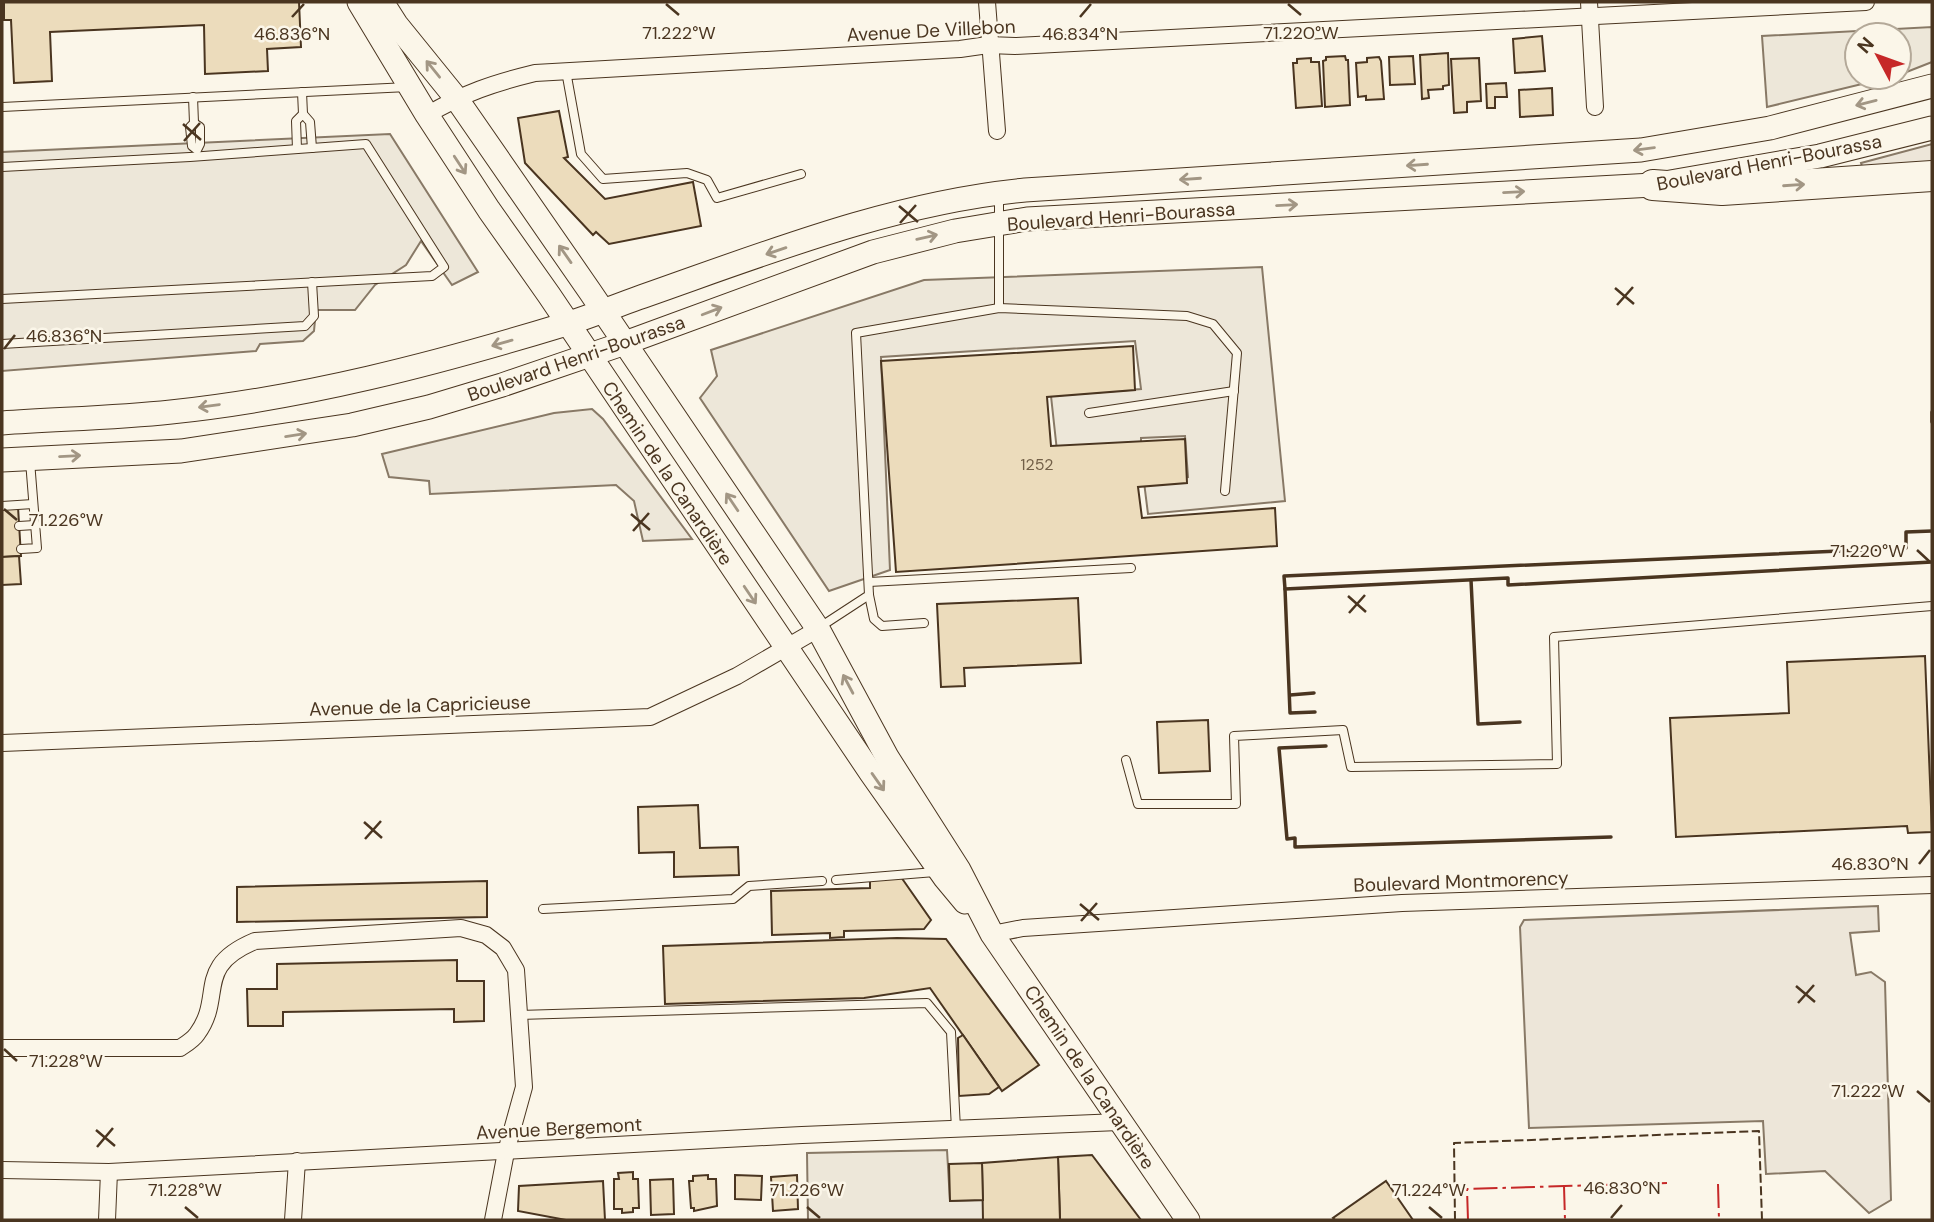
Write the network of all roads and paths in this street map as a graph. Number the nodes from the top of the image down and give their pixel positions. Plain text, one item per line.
1 (359, 2) edge
2 (382, 2) edge
3 (987, 2) edge
4 (1866, 2) edge
5 (1590, 9) edge
6 (395, 13) edge
7 (988, 45) junction
8 (566, 71) junction
9 (410, 86) junction
10 (1932, 86) edge
11 (302, 92) junction
12 (193, 97) junction
13 (456, 97) junction
14 (2, 107) edge
15 (1595, 107) dead end
16 (303, 114) junction
17 (427, 115) junction
18 (1932, 128) edge
19 (997, 131) dead end
20 (312, 148) junction
21 (298, 149) junction
22 (197, 153) junction
23 (2, 167) edge
24 (801, 174) dead end
25 (1932, 176) edge
26 (1653, 185) junction
27 (1000, 192) junction
28 (998, 225) junction
29 (312, 282) junction
30 (2, 299) edge
31 (999, 309) junction
32 (603, 310) junction
33 (568, 324) junction
34 (625, 343) junction
35 (2, 344) edge
36 (589, 355) junction
37 (1234, 391) junction
38 (1089, 413) dead end
39 (2, 423) edge
40 (29, 458) junction
41 (2, 460) edge
42 (1225, 491) dead end
43 (33, 504) junction
44 (2, 506) edge
45 (35, 525) junction
46 (19, 526) dead end
47 (21, 549) dead end
48 (1131, 568) dead end
49 (869, 582) junction
50 (869, 595) junction
51 (1932, 606) edge
52 (924, 623) dead end
53 (818, 629) junction
54 (787, 649) junction
55 (2, 743) edge
56 (1126, 760) dead end
57 (940, 871) junction
58 (836, 880) dead end
59 (822, 881) dead end
60 (1932, 885) edge
61 (543, 909) dead end
62 (992, 934) junction
63 (519, 1015) junction
64 (2, 1048) edge
65 (1119, 1122) junction
66 (956, 1129) junction
67 (506, 1152) junction
68 (297, 1161) junction
69 (2, 1170) edge
70 (109, 1171) junction
71 (107, 1220) edge
72 (293, 1220) edge
73 (493, 1220) edge
74 (1188, 1220) edge

1 - 9 main road, Chemin de la Canardière
2 - 6 main road, Chemin de la Canardière
3 - 7 street
4 - 5 street, Avenue De Villebon
5 - 7 street, Avenue De Villebon
5 - 15 street
13 -> 6 main road, Chemin de la Canardière
7 - 8 street, Avenue De Villebon
7 - 19 street
8 - 13 street, Avenue De Villebon
8 - 24 lane
9 - 11 lane
9 - 17 main road, Chemin de la Canardière
10 -> 27 main road, Boulevard Henri-Bourassa
11 - 12 lane
11 - 16 lane
12 - 14 lane
12 - 22 lane
13 - 17 street, Avenue De Villebon
32 -> 13 main road, Chemin de la Canardière
16 - 20 lane
16 - 21 lane
17 -> 33 main road, Chemin de la Canardière
18 - 26 main road, Boulevard Henri-Bourassa
20 - 21 lane
20 - 29 lane
21 - 22 lane
22 - 23 lane
26 -> 25 highway
28 -> 26 main road, Boulevard Henri-Bourassa
27 - 28 lane
27 -> 32 main road, Boulevard Henri-Bourassa
28 - 31 lane
34 -> 28 main road, Boulevard Henri-Bourassa
29 - 30 lane
29 - 35 lane
31 - 37 lane
31 - 49 lane
32 - 33 main road, Boulevard Henri-Bourassa
32 - 34 main road, Chemin de la Canardière
33 - 36 main road, Chemin de la Canardière
33 -> 39 main road, Boulevard Henri-Bourassa
34 - 36 main road, Boulevard Henri-Bourassa
53 -> 34 main road, Chemin de la Canardière
40 -> 36 main road, Boulevard Henri-Bourassa
36 -> 54 main road, Chemin de la Canardière
37 - 38 lane
37 - 42 lane
40 - 41 main road, Boulevard Henri-Bourassa
40 - 43 lane
43 - 44 lane
43 - 45 lane
45 - 46 lane
45 - 47 lane
48 - 49 lane
49 - 50 lane
50 - 52 lane
50 - 53 lane
51 - 56 lane
53 - 54 street, Avenue de la Capricieuse
62 -> 53 main road, Chemin de la Canardière
54 - 55 street, Avenue de la Capricieuse
54 -> 57 main road, Chemin de la Canardière
57 - 58 lane
57 - 62 main road, Chemin de la Canardière
59 - 61 lane
60 - 62 street, Boulevard Montmorency
62 - 65 main road, Chemin de la Canardière
63 - 64 street
63 - 66 lane
63 - 67 street
65 - 66 street, Avenue Bergemont
65 - 74 main road, Chemin de la Canardière
66 - 67 street, Avenue Bergemont
67 - 68 street, Avenue Bergemont
67 - 73 street
68 - 70 street, Avenue Bergemont
68 - 72 street
69 - 70 street, Avenue Bergemont
70 - 71 street

